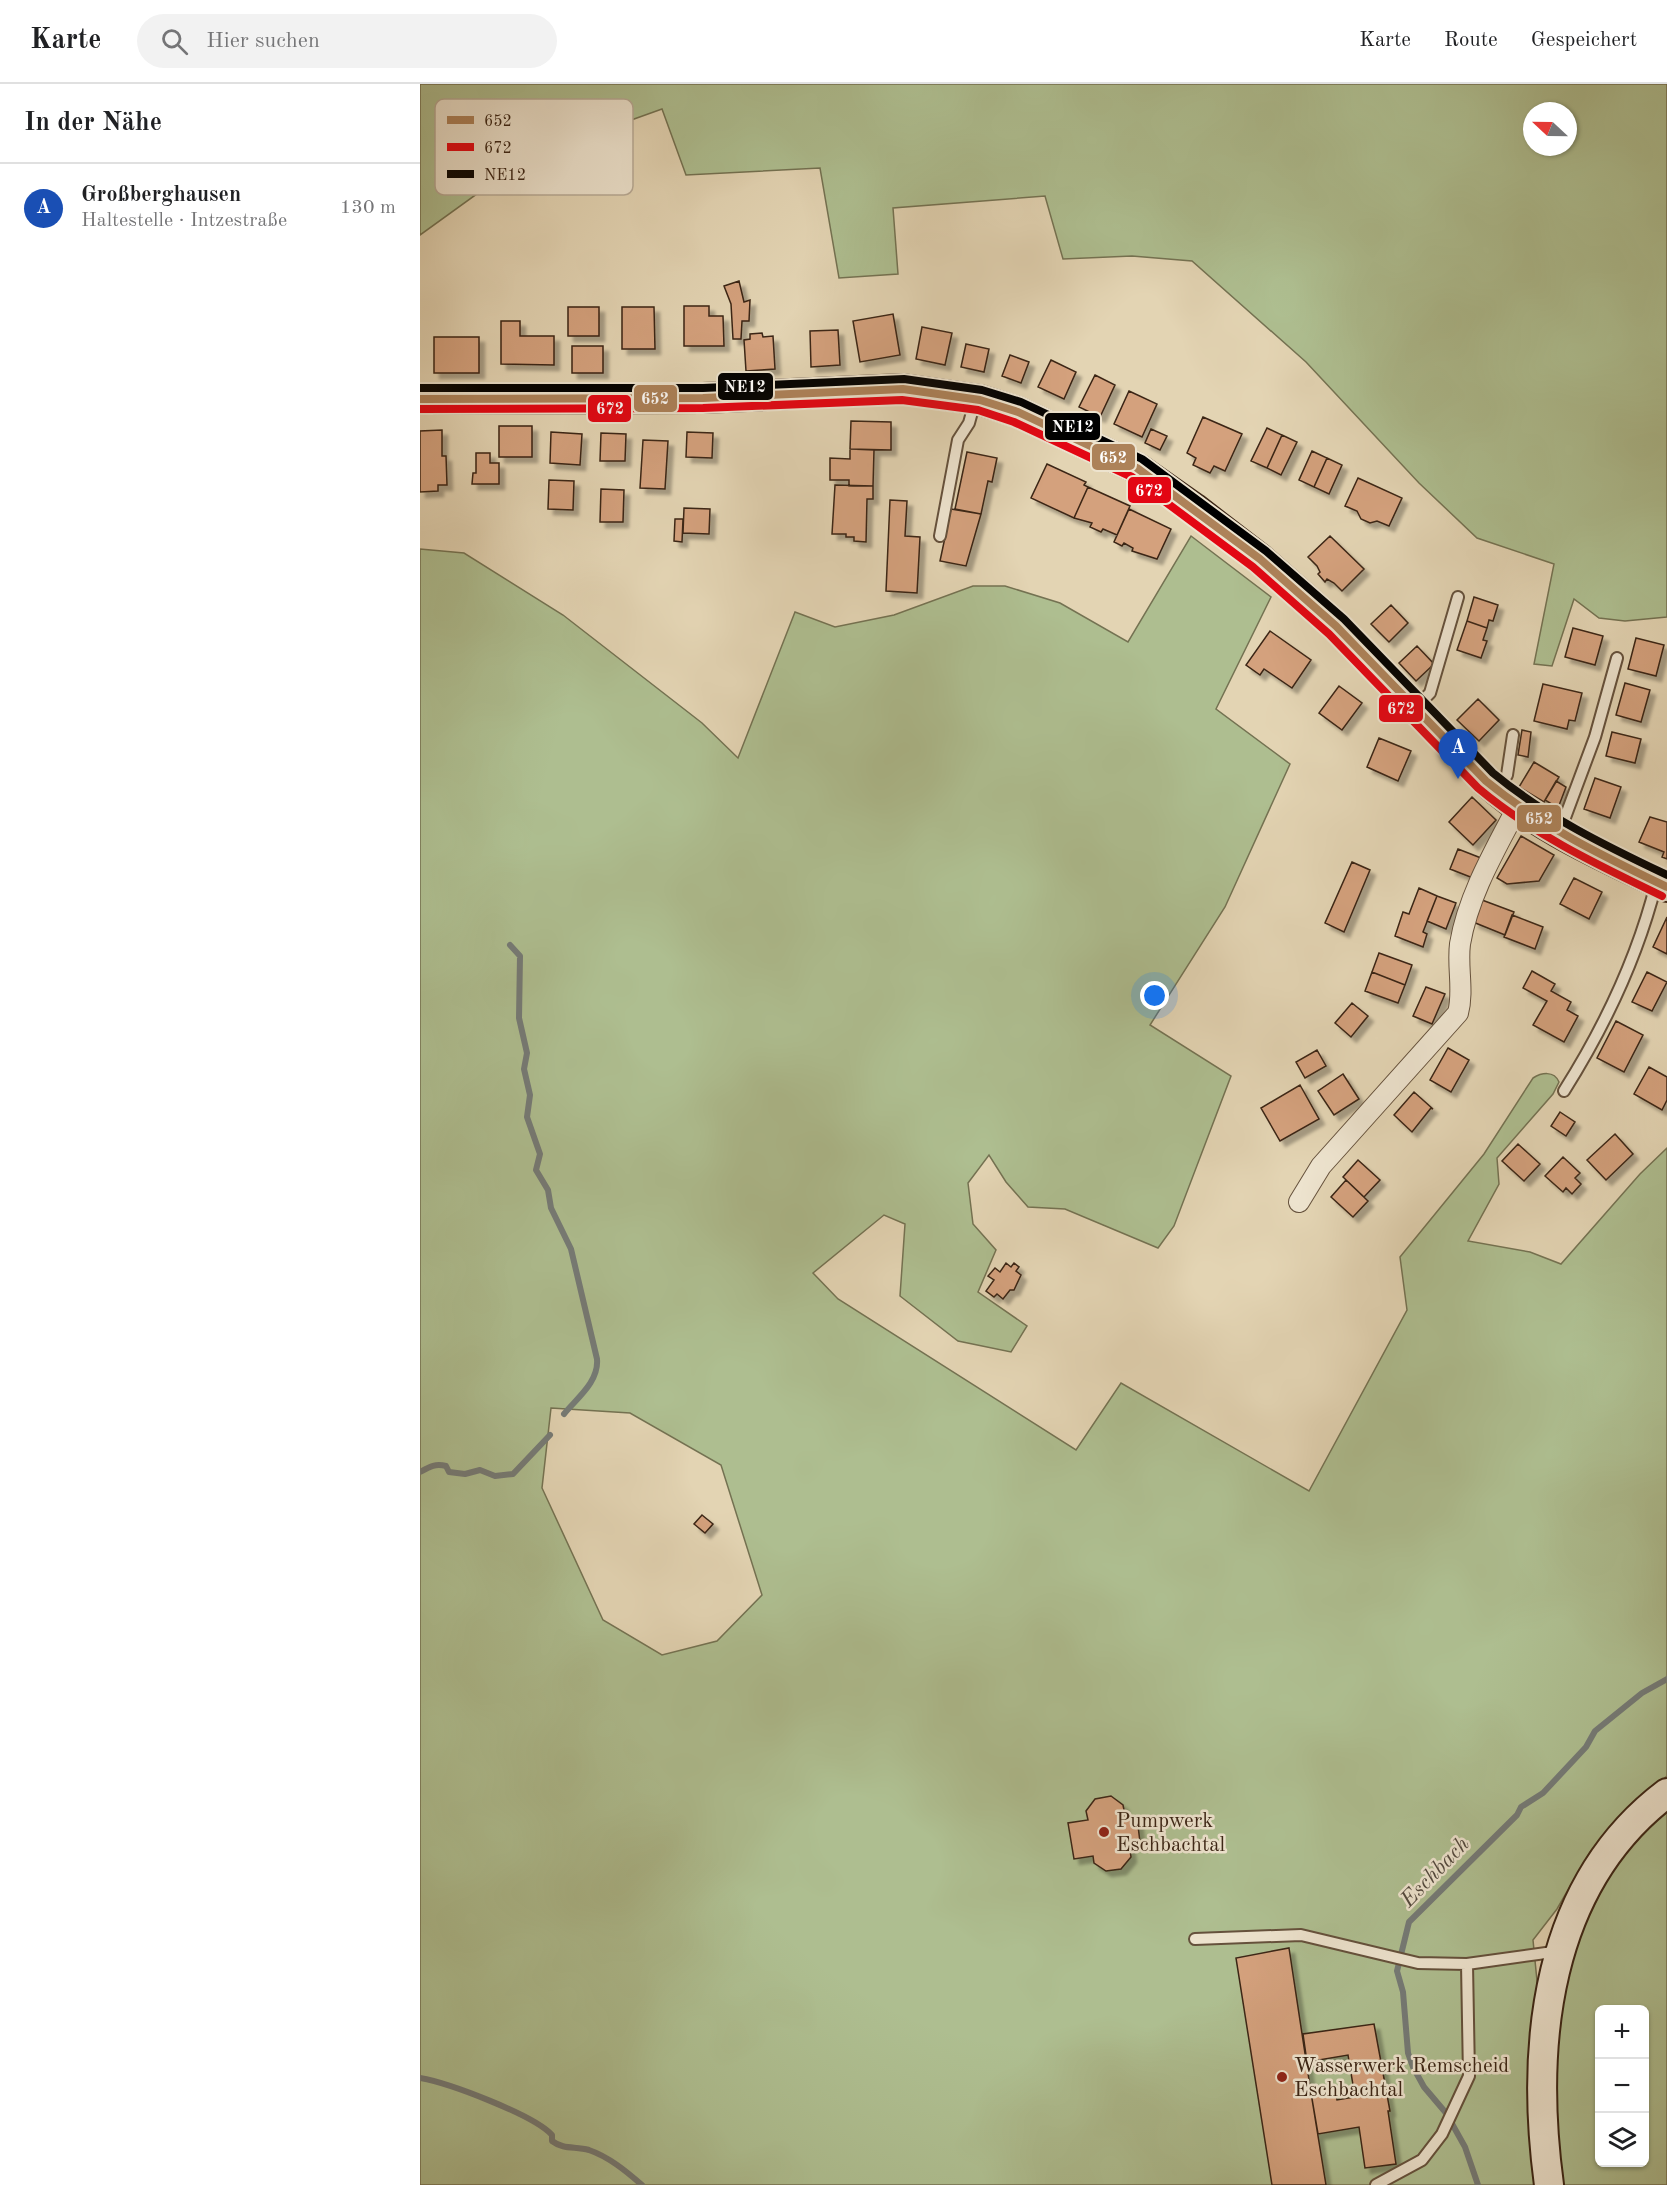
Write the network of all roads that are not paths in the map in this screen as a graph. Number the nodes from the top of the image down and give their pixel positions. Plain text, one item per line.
1 (420, 399) edge
2 (976, 400) junction
3 (940, 536) dead end
4 (1458, 597) dead end
5 (1617, 658) dead end
6 (1415, 708) junction
7 (1513, 735) dead end
8 (1507, 799) junction
9 (1559, 834) junction
10 (1662, 885) edge
11 (1564, 1091) dead end
12 (1299, 1202) dead end
13 (1667, 1793) edge
14 (1195, 1939) dead end
15 (1560, 1951) junction
16 (1467, 1964) junction
17 (1376, 2185) edge
18 (1549, 2185) edge

1 - 2 main road
2 - 3 lane
2 - 6 main road
4 - 6 lane
5 - 9 lane
6 - 8 main road
7 - 8 lane
8 - 9 main road
8 - 12 street
9 - 10 main road
10 - 11 lane
13 - 15 main road
14 - 16 lane
15 - 16 lane
15 - 18 main road
16 - 17 lane

